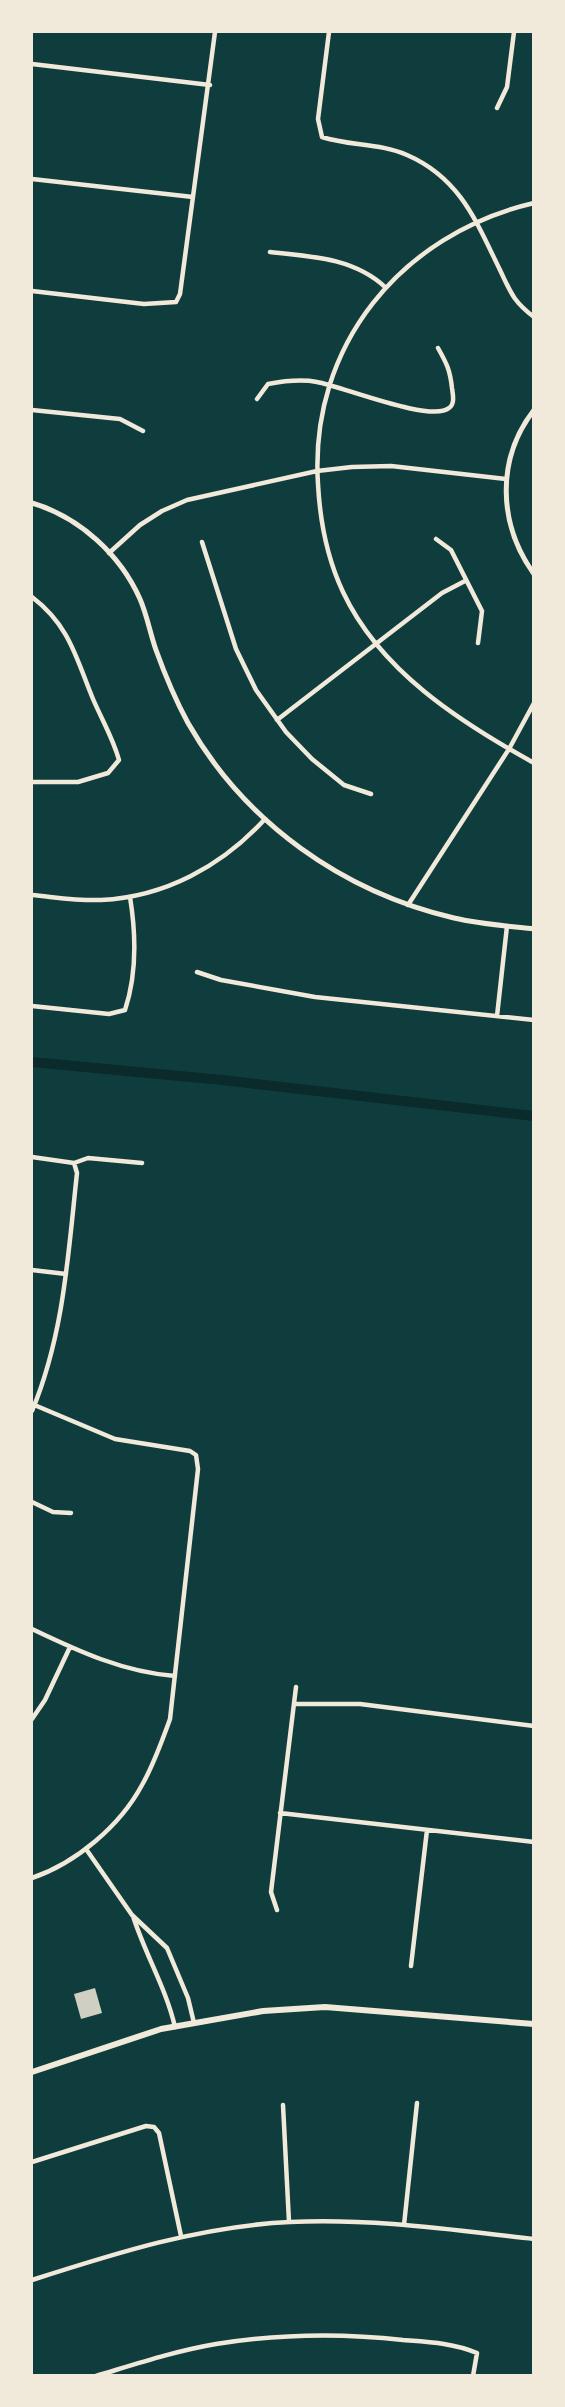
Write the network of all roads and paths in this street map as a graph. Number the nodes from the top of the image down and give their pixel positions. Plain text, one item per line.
1 (215, 32) edge
2 (330, 32) edge
3 (514, 32) edge
4 (32, 64) edge
5 (210, 85) junction
6 (498, 107) dead end
7 (32, 178) edge
8 (193, 197) junction
9 (534, 203) edge
10 (477, 222) junction
11 (270, 252) dead end
12 (386, 288) junction
13 (32, 291) edge
14 (534, 317) edge
15 (438, 348) dead end
16 (329, 385) junction
17 (257, 399) dead end
18 (32, 410) edge
19 (534, 410) edge
20 (143, 431) dead end
21 (317, 471) junction
22 (506, 479) junction
23 (32, 503) edge
24 (436, 539) dead end
25 (202, 542) dead end
26 (109, 552) junction
27 (534, 574) edge
28 (465, 581) junction
29 (32, 597) edge
30 (478, 643) dead end
31 (377, 644) junction
32 (534, 703) edge
33 (277, 720) junction
34 (509, 749) junction
35 (534, 763) edge
36 (32, 782) edge
37 (371, 794) dead end
38 (265, 819) junction
39 (32, 895) edge
40 (130, 897) junction
41 (408, 905) junction
42 (507, 926) junction
43 (534, 929) edge
44 (197, 972) dead end
45 (32, 1006) edge
46 (497, 1016) junction
47 (534, 1020) edge
48 (32, 1157) edge
49 (74, 1163) junction
50 (142, 1163) dead end
51 (32, 1270) edge
52 (66, 1274) junction
53 (32, 1407) edge
54 (32, 1502) edge
55 (71, 1513) dead end
56 (32, 1629) edge
57 (70, 1647) junction
58 (175, 1676) junction
59 (296, 1687) dead end
60 (294, 1704) junction
61 (32, 1719) edge
62 (534, 1726) edge
63 (280, 1813) junction
64 (427, 1830) junction
65 (534, 1842) edge
66 (86, 1849) junction
67 (32, 1878) edge
68 (277, 1910) dead end
69 (132, 1915) junction
70 (411, 1966) dead end
71 (194, 2023) junction
72 (534, 2024) edge
73 (175, 2027) junction
74 (32, 2071) edge
75 (417, 2103) dead end
76 (283, 2105) dead end
77 (32, 2162) edge
78 (289, 2222) junction
79 (404, 2225) junction
80 (181, 2236) junction
81 (534, 2239) edge
82 (32, 2280) edge
83 (96, 2375) edge
84 (474, 2375) edge

1 - 5 street
2 - 10 street
3 - 6 street
4 - 5 street
5 - 8 street
7 - 8 street
8 - 13 street
9 - 10 street
10 - 12 street
10 - 14 street
11 - 12 street
12 - 16 street
15 - 16 street
16 - 17 street
16 - 21 street
18 - 20 street
19 - 22 street
21 - 22 street
21 - 26 street
21 - 31 street
22 - 27 street
23 - 26 street
24 - 28 street
25 - 33 street
26 - 38 street
28 - 30 street
28 - 31 street
29 - 36 street
31 - 33 street
31 - 34 street
32 - 34 street
33 - 37 street
34 - 35 street
34 - 41 street
38 - 40 street
38 - 41 street
39 - 40 street
40 - 45 street
41 - 42 street
42 - 43 street
42 - 46 street
44 - 46 street
46 - 47 street
48 - 49 street
49 - 50 street
49 - 52 street
51 - 52 street
52 - 53 street
53 - 58 street
54 - 55 street
56 - 57 street
57 - 58 street
57 - 61 street
58 - 66 street
59 - 60 street
60 - 62 street
60 - 63 street
63 - 64 street
63 - 68 street
64 - 65 street
64 - 70 street
66 - 67 street
66 - 69 street
69 - 71 street
69 - 73 street
71 - 72 main road
71 - 73 main road
73 - 74 main road
75 - 79 street
76 - 78 street
77 - 80 street
78 - 79 street
78 - 80 street
79 - 81 street
80 - 82 street
83 - 84 street

